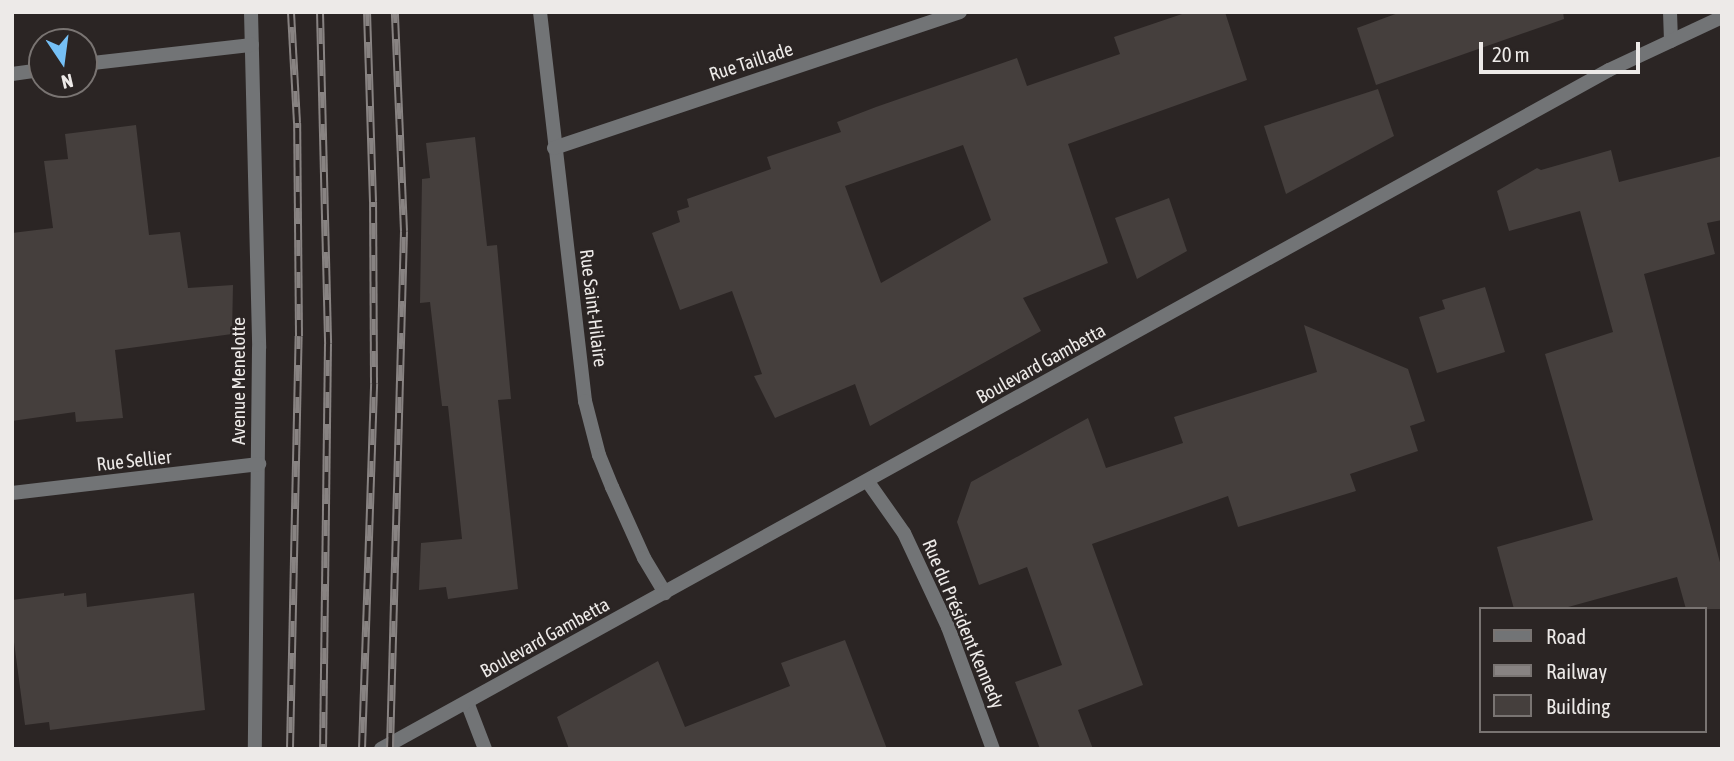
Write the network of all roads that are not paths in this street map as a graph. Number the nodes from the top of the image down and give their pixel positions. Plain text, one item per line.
1 (251, 12) edge
2 (540, 12) edge
3 (960, 12) edge
4 (1670, 12) edge
5 (1722, 17) edge
6 (1671, 41) junction
7 (252, 44) junction
8 (98, 62) edge
9 (554, 148) junction
10 (259, 464) junction
11 (868, 482) junction
12 (12, 494) edge
13 (665, 593) junction
14 (467, 702) junction
15 (255, 749) edge
16 (381, 749) edge
17 (485, 749) edge
18 (993, 749) edge

1 - 7 street, Avenue Menelotte
2 - 9 street, Rue Saint-Hilaire
3 - 9 street, Rue Taillade
4 - 6 street
5 - 6 street, Boulevard Gambetta
6 - 11 street, Boulevard Gambetta
7 - 8 street
7 - 10 street, Avenue Menelotte
9 - 13 street, Rue Saint-Hilaire
10 - 12 street, Rue Sellier
10 - 15 street, Avenue Menelotte
11 - 13 street, Boulevard Gambetta
11 - 18 street, Rue du Président Kennedy
13 - 14 street, Boulevard Gambetta
14 - 16 street, Boulevard Gambetta
14 - 17 street

